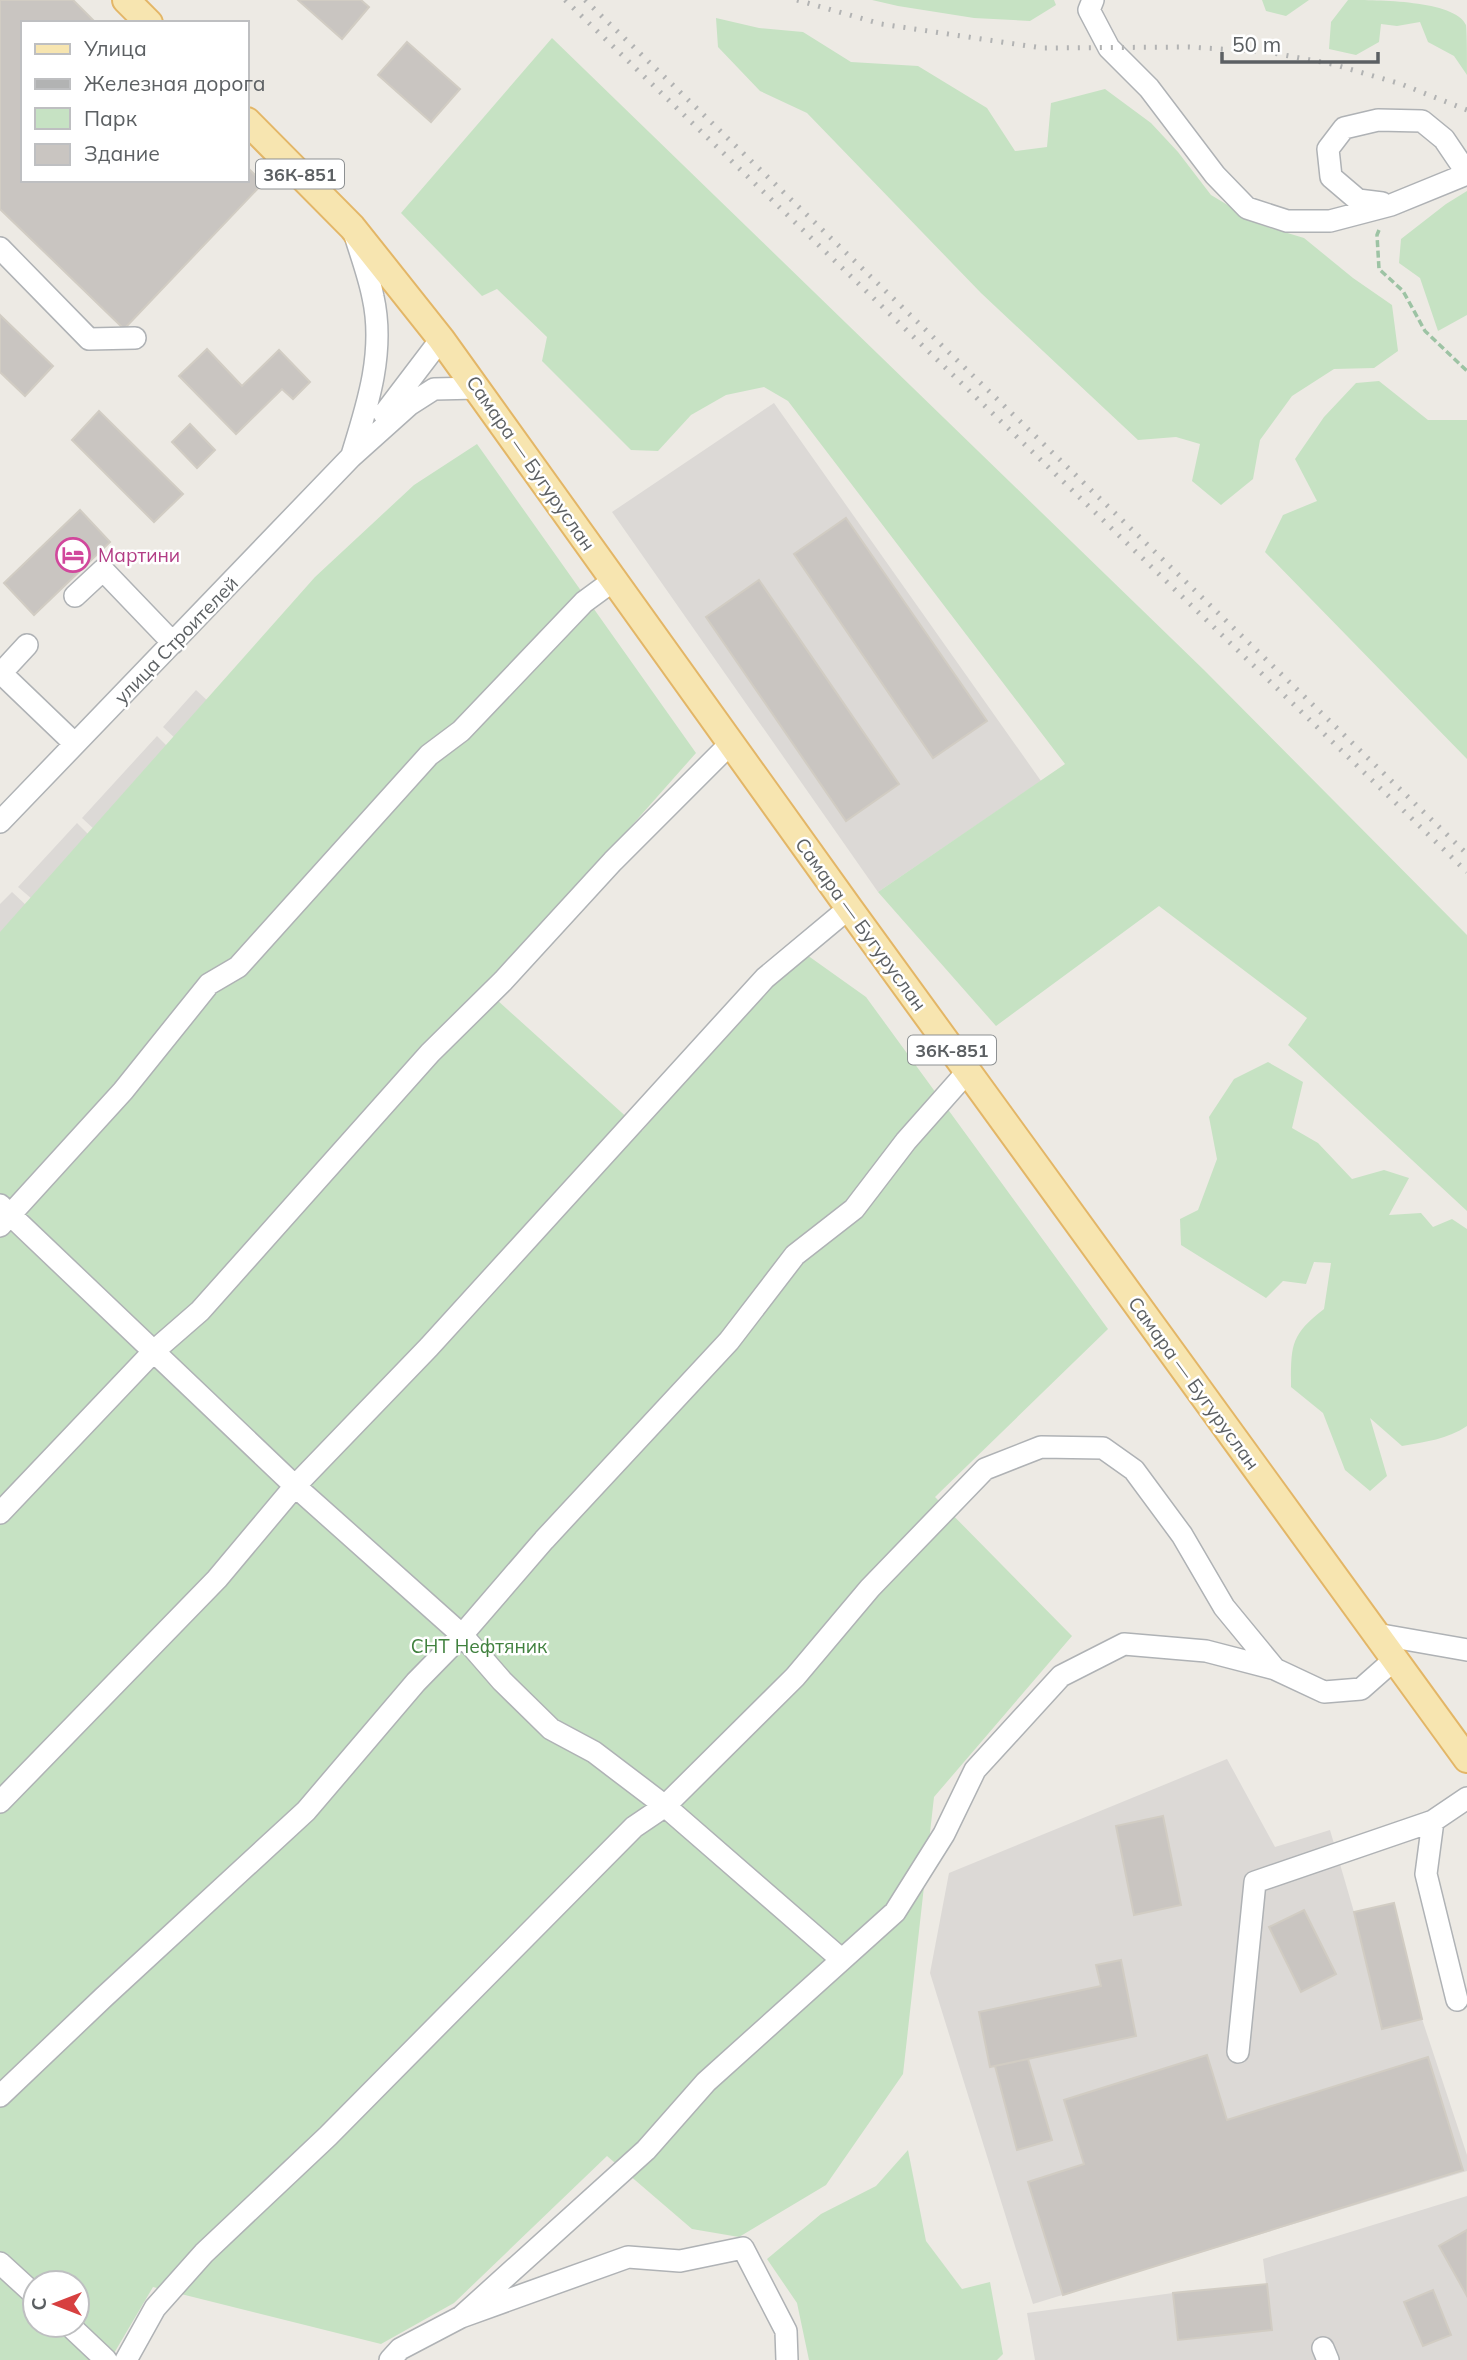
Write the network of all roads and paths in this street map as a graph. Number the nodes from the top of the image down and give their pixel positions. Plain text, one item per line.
1 (126, 0) edge
2 (1093, 0) edge
3 (147, 21) edge
4 (248, 122) edge
5 (1467, 173) edge
6 (1391, 205) junction
7 (352, 227) junction
8 (0, 248) edge
9 (135, 338) dead end
10 (442, 339) junction
11 (1467, 371) edge
12 (478, 388) junction
13 (351, 457) junction
14 (614, 580) junction
15 (75, 596) dead end
16 (173, 643) junction
17 (27, 645) dead end
18 (731, 743) junction
19 (75, 744) junction
20 (0, 822) edge
21 (849, 908) junction
22 (968, 1071) junction
23 (3, 1215) edge
24 (155, 1351) junction
25 (295, 1486) junction
26 (0, 1513) edge
27 (1376, 1634) junction
28 (462, 1635) junction
29 (1467, 1650) edge
30 (1395, 1659) junction
31 (1275, 1669) junction
32 (1467, 1759) edge
33 (1467, 1798) edge
34 (0, 1802) edge
35 (665, 1805) junction
36 (1433, 1821) junction
37 (841, 1959) junction
38 (1457, 2000) dead end
39 (1238, 2052) dead end
40 (0, 2096) edge
41 (0, 2263) edge
42 (21, 2282) edge
43 (461, 2317) junction
44 (84, 2339) edge
45 (106, 2360) edge
46 (126, 2360) edge
47 (390, 2360) edge
48 (787, 2360) edge

1 - 3 main road
2 - 6 street
4 - 7 main road, 36К-851
5 - 6 street
5 - 6 street
6 - 11 path
7 - 10 main road, Самара — Бугуруслан / 36К-851
7 - 13 street
8 - 9 street
10 - 12 main road, Самара — Бугуруслан / 36К-851
10 - 13 street
12 - 13 street
12 - 14 main road, Самара — Бугуруслан / 36К-851
13 - 16 street, улица Строителей
14 - 18 main road, Самара — Бугуруслан / 36К-851
14 - 23 street
15 - 16 street
16 - 19 street, улица Строителей
17 - 19 street
18 - 21 main road, Самара — Бугуруслан / 36К-851
18 - 24 street
19 - 20 street, улица Строителей
21 - 22 main road, Самара — Бугуруслан / 36К-851
21 - 25 street
22 - 27 main road, Самара — Бугуруслан / 36К-851
22 - 28 street
23 - 24 street
24 - 25 street
24 - 26 street
25 - 28 street
25 - 34 street
27 - 29 street
27 - 30 main road, Самара — Бугуруслан / 36К-851
28 - 35 street
28 - 40 street
30 - 31 street
30 - 32 main road, Самара — Бугуруслан / 36К-851
31 - 35 street
31 - 37 street
33 - 36 street
35 - 37 street
35 - 46 street
36 - 38 street
36 - 39 street
37 - 43 street
41 - 42 street
43 - 47 street
43 - 48 street
44 - 45 street

